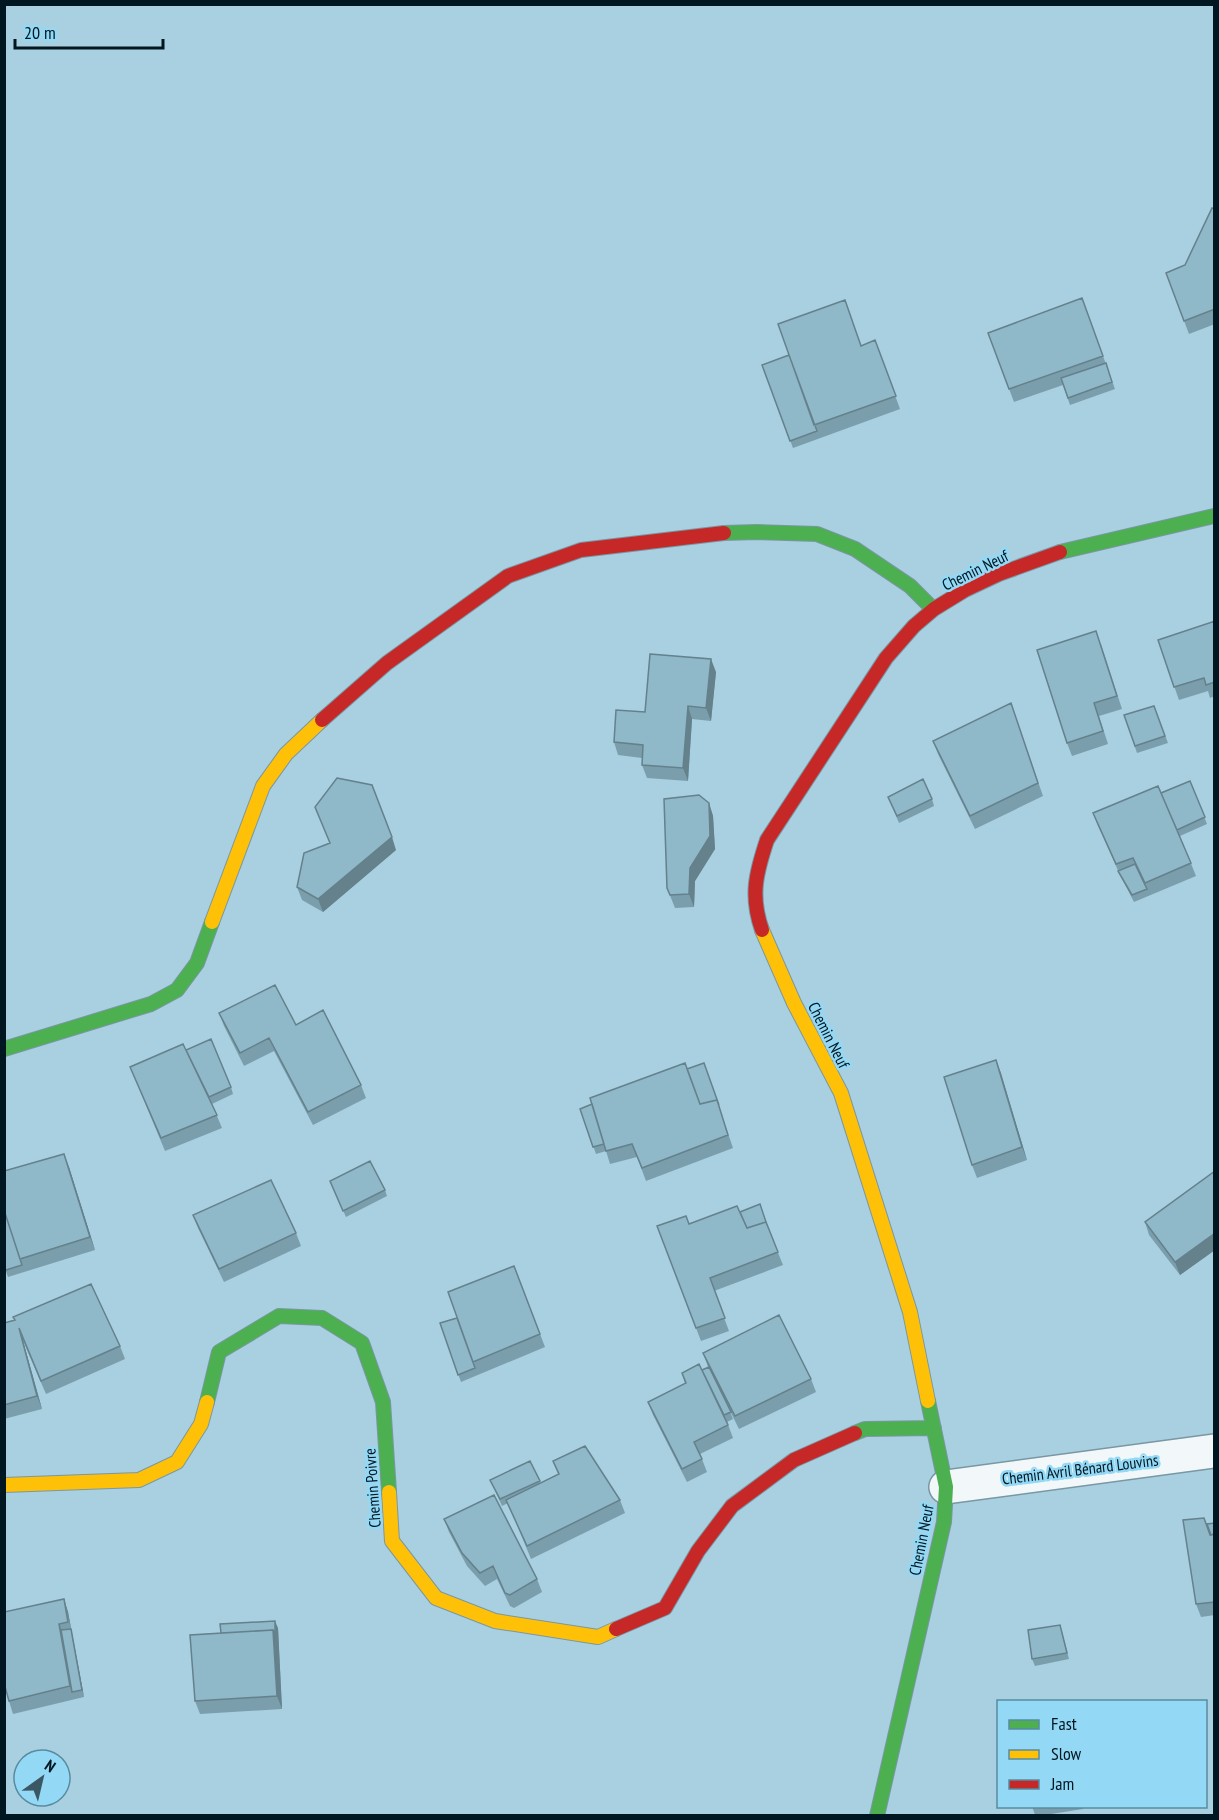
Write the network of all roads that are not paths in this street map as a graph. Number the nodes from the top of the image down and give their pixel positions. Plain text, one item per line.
1 (1215, 516) edge
2 (933, 609) junction
3 (4, 1049) edge
4 (933, 1428) junction
5 (1215, 1452) edge
6 (4, 1485) edge
7 (946, 1487) junction
8 (877, 1815) edge

1 - 2 street, Chemin Neuf
2 - 3 street
2 - 4 street, Chemin Neuf
4 - 6 street, Chemin Poivre
4 - 7 street, Chemin Neuf
5 - 7 street, Chemin Avril Bénard Louvins
7 - 8 street, Chemin Neuf

